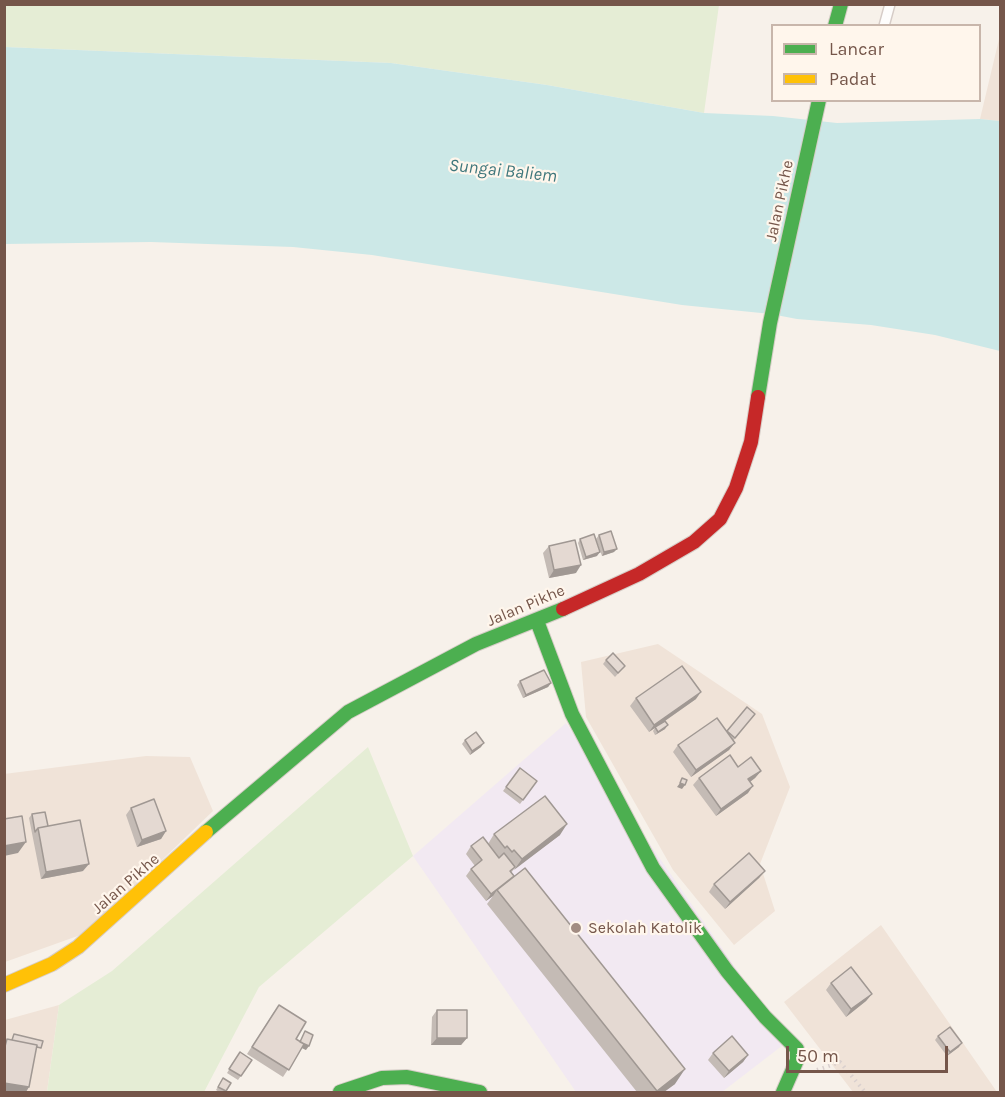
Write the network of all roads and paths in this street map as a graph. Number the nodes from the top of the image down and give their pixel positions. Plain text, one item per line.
1 (890, 4) edge
2 (840, 7) edge
3 (836, 24) edge
4 (885, 24) edge
5 (819, 102) edge
6 (537, 621) junction
7 (4, 984) edge
8 (791, 1079) junction
9 (340, 1092) edge
10 (480, 1092) edge
11 (783, 1092) edge
12 (864, 1092) edge

1 - 4 lane
2 - 3 main road
5 - 6 main road, Jalan Pikhe
6 - 7 main road, Jalan Pikhe
6 - 8 main road
8 - 11 main road
8 - 12 path
9 - 10 main road

